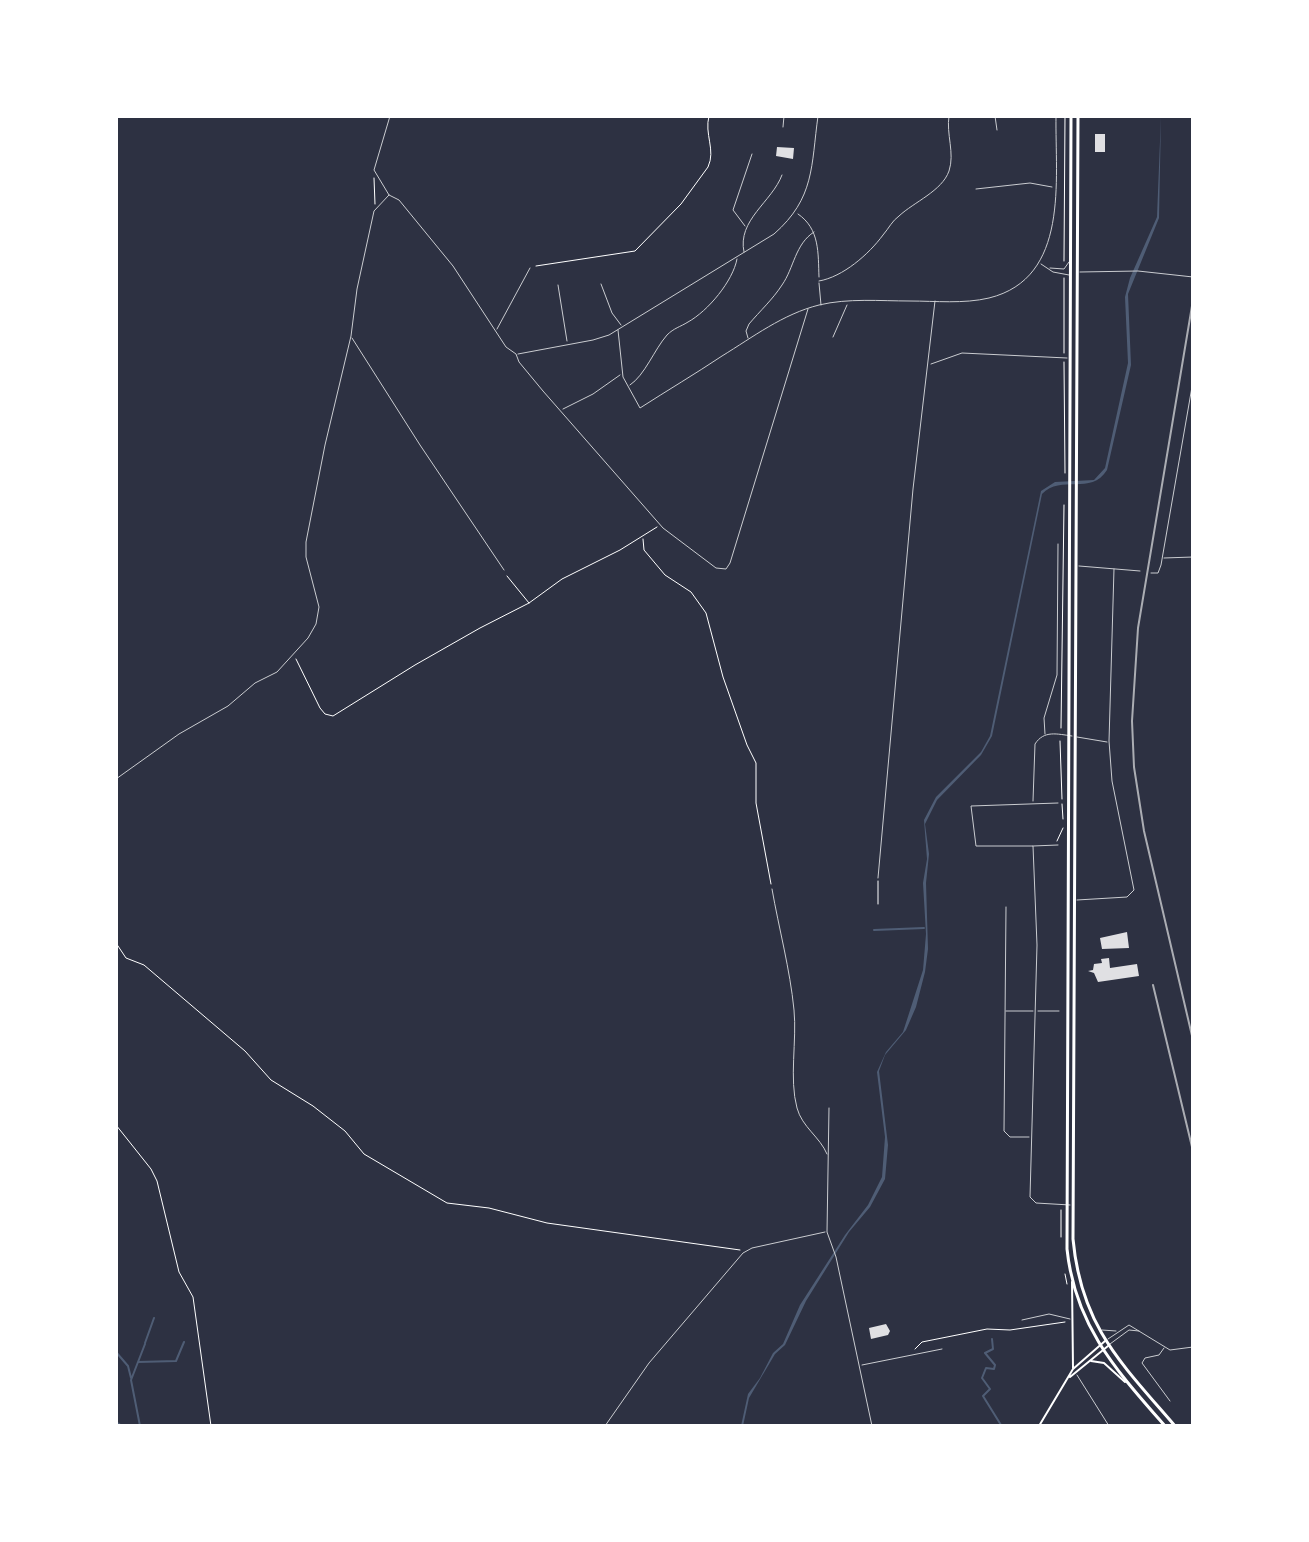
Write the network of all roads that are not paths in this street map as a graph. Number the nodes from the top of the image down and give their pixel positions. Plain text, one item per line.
1 (390, 116) edge
2 (784, 116) edge
3 (818, 116) edge
4 (949, 116) edge
5 (995, 116) edge
6 (1056, 116) edge
7 (1071, 116) edge
8 (1078, 116) edge
9 (783, 127) dead end
10 (997, 130) dead end
11 (752, 154) dead end
12 (782, 175) dead end
13 (1055, 187) junction
14 (976, 189) dead end
15 (389, 195) junction
16 (796, 212) junction
17 (748, 228) junction
18 (814, 232) junction
19 (744, 252) junction
20 (737, 257) junction
21 (1070, 259) junction
22 (1039, 262) junction
23 (530, 268) road end
24 (1048, 268) junction
25 (1077, 272) junction
26 (1070, 277) junction
27 (1193, 277) edge
28 (819, 281) junction
29 (601, 284) dead end
30 (558, 285) dead end
31 (935, 301) junction
32 (849, 302) junction
33 (821, 305) junction
34 (808, 309) junction
35 (623, 327) junction
36 (497, 330) junction
37 (618, 330) junction
38 (351, 336) junction
39 (833, 337) dead end
40 (749, 339) junction
41 (568, 345) junction
42 (516, 354) junction
43 (1070, 358) junction
44 (928, 364) junction
45 (622, 374) junction
46 (1193, 381) edge
47 (628, 387) junction
48 (561, 410) junction
49 (1058, 544) dead end
50 (1193, 557) edge
51 (1162, 558) junction
52 (1076, 565) junction
53 (1114, 569) junction
54 (504, 570) road end
55 (1069, 571) junction
56 (1140, 571) dead end
57 (1058, 572) junction
58 (1151, 573) dead end
59 (1045, 734) junction
60 (1068, 735) junction
61 (1075, 737) junction
62 (1109, 741) junction
63 (116, 779) edge
64 (1058, 803) dead end
65 (1033, 804) junction
66 (1058, 845) dead end
67 (1033, 846) junction
68 (878, 878) road end
69 (772, 889) road end
70 (1074, 900) junction
71 (1006, 907) dead end
72 (1006, 1011) junction
73 (1035, 1011) junction
74 (1059, 1011) dead end
75 (829, 1108) dead end
76 (1032, 1137) junction
77 (828, 1156) junction
78 (1066, 1204) junction
79 (1073, 1205) junction
80 (827, 1232) junction
81 (1072, 1279) junction
82 (1072, 1319) junction
83 (1022, 1320) dead end
84 (1097, 1327) junction
85 (1119, 1331) junction
86 (1140, 1331) junction
87 (1106, 1344) junction
88 (1164, 1347) junction
89 (1193, 1347) edge
90 (1101, 1348) junction
91 (942, 1349) dead end
92 (1090, 1361) junction
93 (859, 1366) junction
94 (1073, 1369) junction
95 (1076, 1373) junction
96 (1069, 1377) junction
97 (1129, 1385) junction
98 (1170, 1401) dead end
99 (605, 1426) edge
100 (872, 1426) edge
101 (1039, 1426) edge
102 (1109, 1426) edge
103 (1165, 1426) edge
104 (1175, 1426) edge

1 - 15 street
2 - 9 street
3 - 16 street
4 - 28 street
5 - 10 street
6 - 13 street
7 - 21 main road
8 - 25 main road
11 - 17 street
12 - 17 street
13 - 14 street
13 - 22 street
15 - 36 street
15 - 38 street
16 - 18 street
16 - 19 street
17 - 19 street
18 - 28 street
18 - 40 street
19 - 20 street
20 - 35 street
20 - 47 street
21 - 24 street
21 - 26 main road
22 - 24 street
22 - 31 street
23 - 36 street
24 - 26 street
25 - 27 street
25 - 52 main road
26 - 43 main road
28 - 33 street
29 - 35 street
30 - 41 street
31 - 32 street
31 - 44 street
32 - 33 street
32 - 39 street
33 - 34 street
34 - 40 street
34 - 48 street
35 - 37 street
36 - 42 street
37 - 41 street
37 - 45 street
38 - 54 street
38 - 63 street
40 - 47 street
41 - 42 street
42 - 48 street
43 - 44 street
43 - 55 main road
44 - 68 street
45 - 47 street
45 - 48 street
46 - 51 street
49 - 57 street
50 - 51 street
51 - 58 street
52 - 53 street
52 - 61 main road
53 - 56 street
53 - 62 street
55 - 57 street
55 - 60 main road
57 - 59 street
59 - 60 street
59 - 65 street
60 - 61 street
60 - 78 main road
61 - 62 street
61 - 70 main road
62 - 70 street
64 - 65 street
65 - 67 street
66 - 67 street
67 - 73 street
69 - 77 street
70 - 79 main road
71 - 72 street
72 - 73 street
72 - 76 street
73 - 74 street
73 - 76 street
75 - 77 street
76 - 78 street
77 - 80 street
78 - 79 street
78 - 81 main road
79 - 84 main road
80 - 93 street
80 - 99 street
81 - 82 main road
81 - 90 main road
82 - 83 street
82 - 94 main road
84 - 85 street
84 - 87 main road
85 - 86 street
85 - 87 street
86 - 87 street
86 - 88 street
87 - 90 main road
87 - 104 main road
88 - 89 street
88 - 98 street
90 - 92 main road
90 - 94 main road
90 - 97 main road
91 - 93 street
92 - 95 main road
92 - 97 main road
93 - 100 street
94 - 95 street
94 - 96 main road
95 - 96 main road
95 - 102 street
96 - 101 main road
97 - 103 main road

